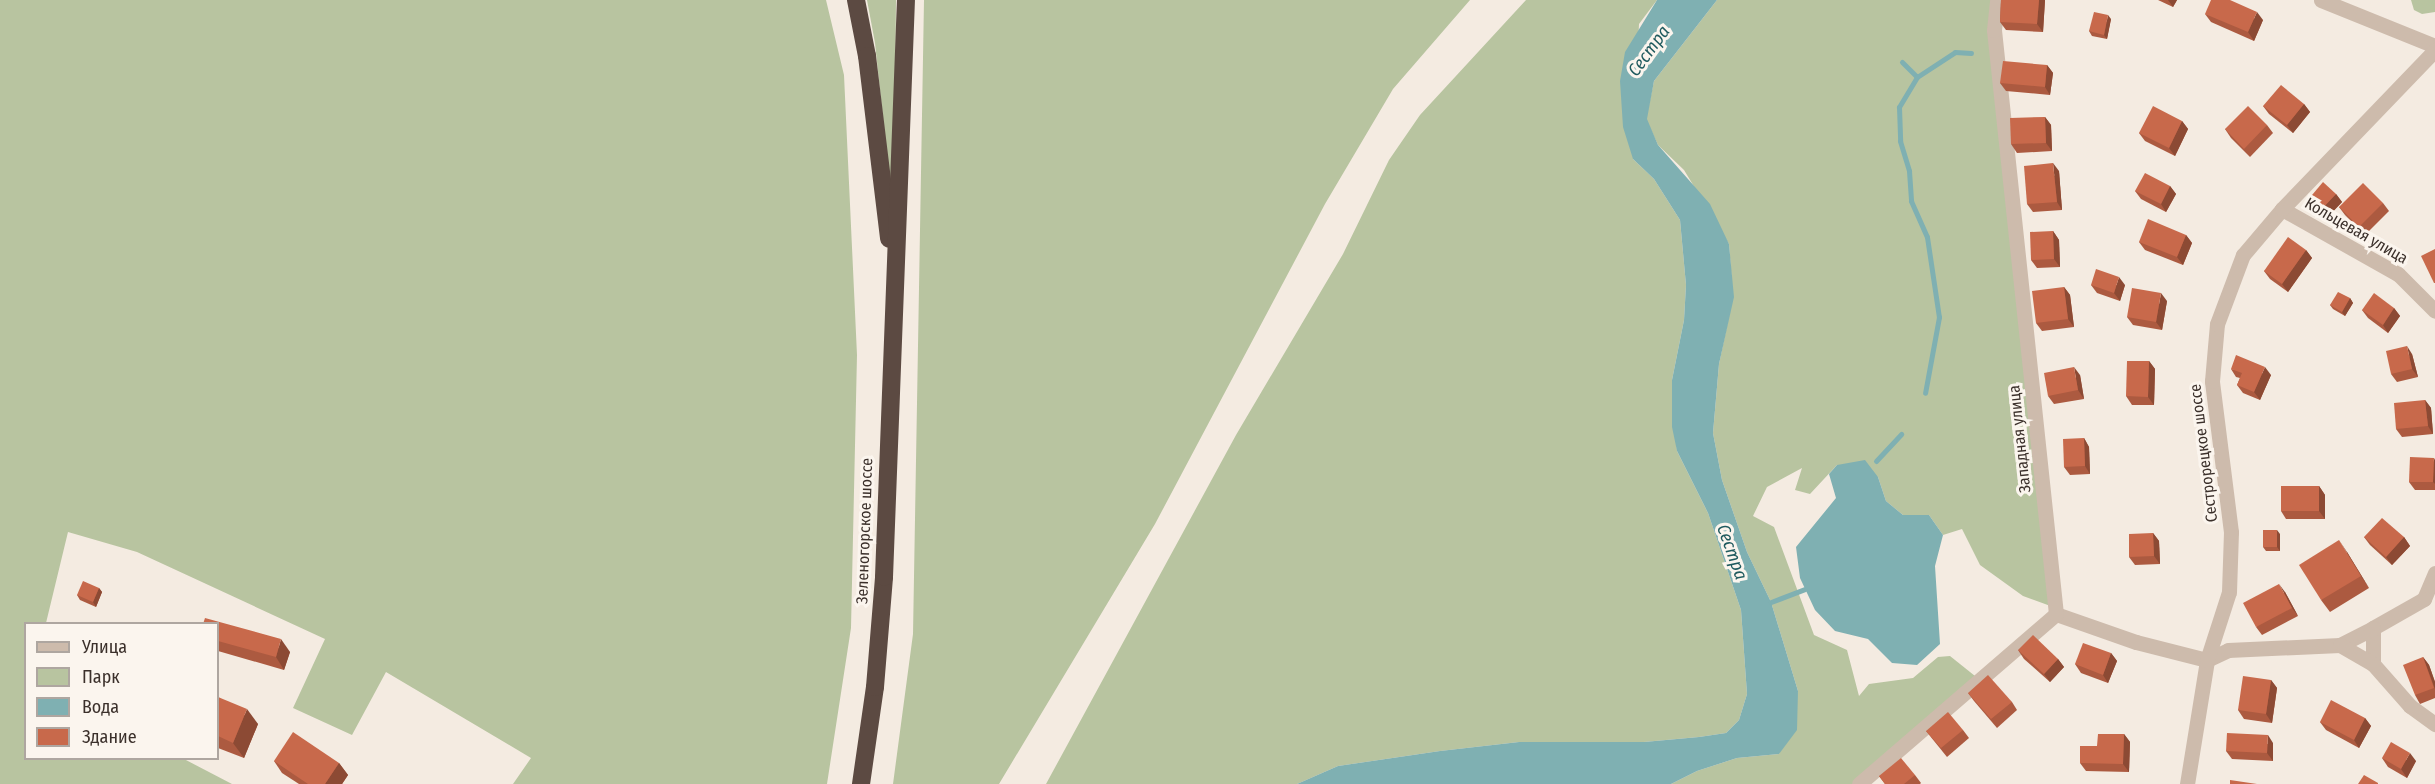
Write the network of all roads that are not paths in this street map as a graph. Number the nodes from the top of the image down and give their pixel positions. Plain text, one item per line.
1 (856, 0) edge
2 (906, 0) edge
3 (1997, 0) edge
4 (2321, 0) edge
5 (2435, 48) edge
6 (2282, 209) junction
7 (894, 279) junction
8 (2435, 311) edge
9 (2435, 573) edge
10 (2056, 614) junction
11 (2373, 628) junction
12 (2340, 645) junction
13 (2206, 660) junction
14 (2373, 664) junction
15 (2435, 724) edge
16 (861, 784) edge
17 (1859, 784) edge
18 (2187, 784) edge

1 - 7 highway, Зеленогорское шоссе
2 - 7 highway, Зеленогорское шоссе
3 - 10 street, Западная улица
4 - 5 street
5 - 6 street, Сестрорецкое шоссе
6 - 8 street, Кольцевая улица
6 - 13 street, Сестрорецкое шоссе
7 - 16 highway, Зеленогорское шоссе
9 - 11 street
10 - 13 street
10 - 17 street
11 - 12 street
11 - 14 street
12 - 13 street
12 - 14 street
13 - 18 street, Сестрорецкое шоссе
14 - 15 street

